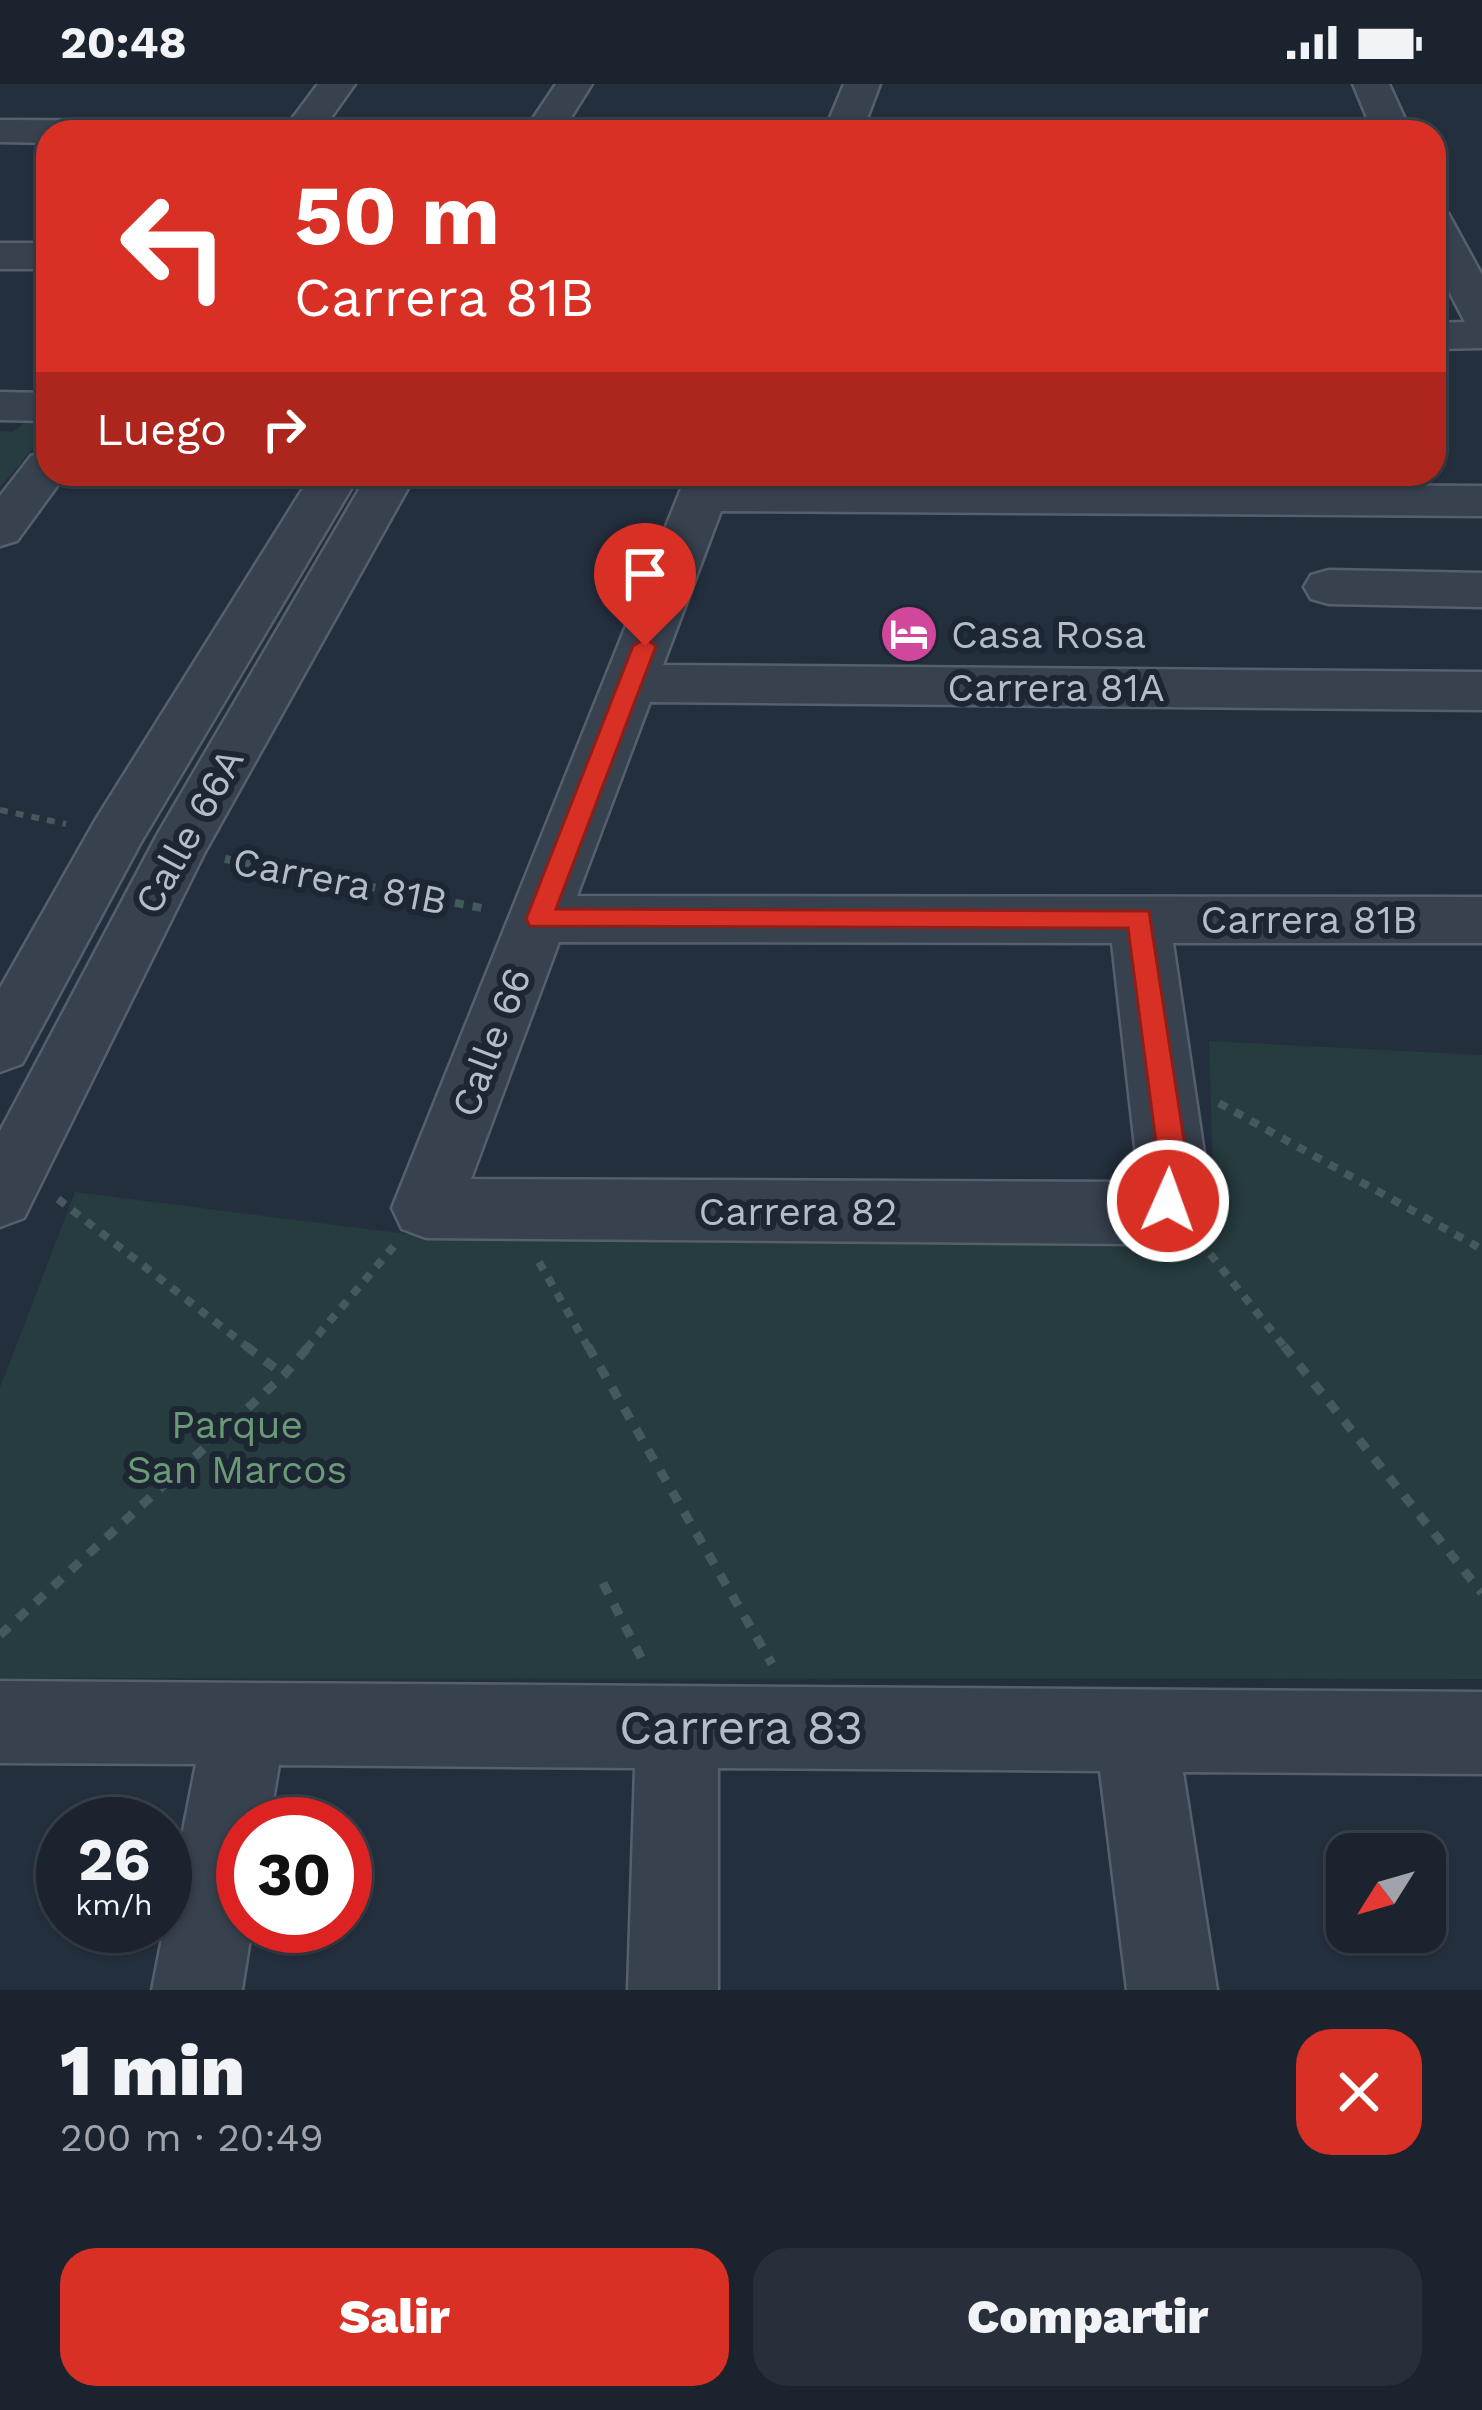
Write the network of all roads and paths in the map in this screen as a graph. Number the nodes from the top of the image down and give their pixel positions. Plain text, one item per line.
1 (337, 84) edge
2 (574, 84) edge
3 (862, 84) edge
4 (1372, 84) edge
5 (310, 120) edge
6 (551, 120) edge
7 (848, 120) edge
8 (1387, 120) edge
9 (0, 131) edge
10 (36, 131) edge
11 (1446, 246) edge
12 (0, 256) edge
13 (36, 256) edge
14 (1482, 316) edge
15 (1482, 335) edge
16 (1446, 336) edge
17 (36, 482) edge
18 (330, 486) edge
19 (385, 486) edge
20 (707, 486) edge
21 (755, 486) edge
22 (1482, 501) edge
23 (0, 530) edge
24 (1329, 587) dead end
25 (1482, 590) edge
26 (630, 683) junction
27 (1482, 691) edge
28 (0, 810) edge
29 (68, 824) dead end
30 (206, 855) dead end
31 (1139, 918) junction
32 (539, 919) junction
33 (1482, 920) edge
34 (0, 1046) edge
35 (1160, 1071) junction
36 (26, 1195) edge
37 (1168, 1201) junction
38 (426, 1208) junction
39 (508, 1209) junction
40 (1478, 1246) dead end
41 (284, 1375) junction
42 (603, 1583) dead end
43 (1482, 1593) edge
44 (0, 1635) edge
45 (0, 1722) edge
46 (245, 1723) junction
47 (677, 1727) junction
48 (808, 1728) junction
49 (1136, 1730) junction
50 (1482, 1733) edge
51 (197, 1990) edge
52 (673, 1990) edge
53 (1172, 1990) edge

1 - 5 street
2 - 6 street
3 - 7 street
4 - 8 street
9 - 10 street
11 - 14 street
12 - 13 street
15 - 16 street
17 - 23 street
18 - 34 street, Calle 66A
19 - 36 street, Calle 66A
20 - 26 street, Calle 66
21 - 22 street
24 - 25 street
26 - 27 street, Carrera 81A
26 - 32 street, Calle 66
28 - 29 path
30 - 32 path, Carrera 81B
31 - 32 street, Carrera 81B
31 - 33 street, Carrera 81B
31 - 35 street
32 - 38 street, Calle 66
35 - 37 street
35 - 40 path
36 - 41 path
37 - 39 street, Carrera 82
37 - 43 path
38 - 39 street, Carrera 82
38 - 41 path
39 - 48 path
41 - 44 path
42 - 47 path
45 - 46 street, Carrera 83
46 - 47 street, Carrera 83
46 - 51 street
47 - 48 street, Carrera 83
47 - 52 street
48 - 49 street, Carrera 83
49 - 50 street, Carrera 83
49 - 53 street

